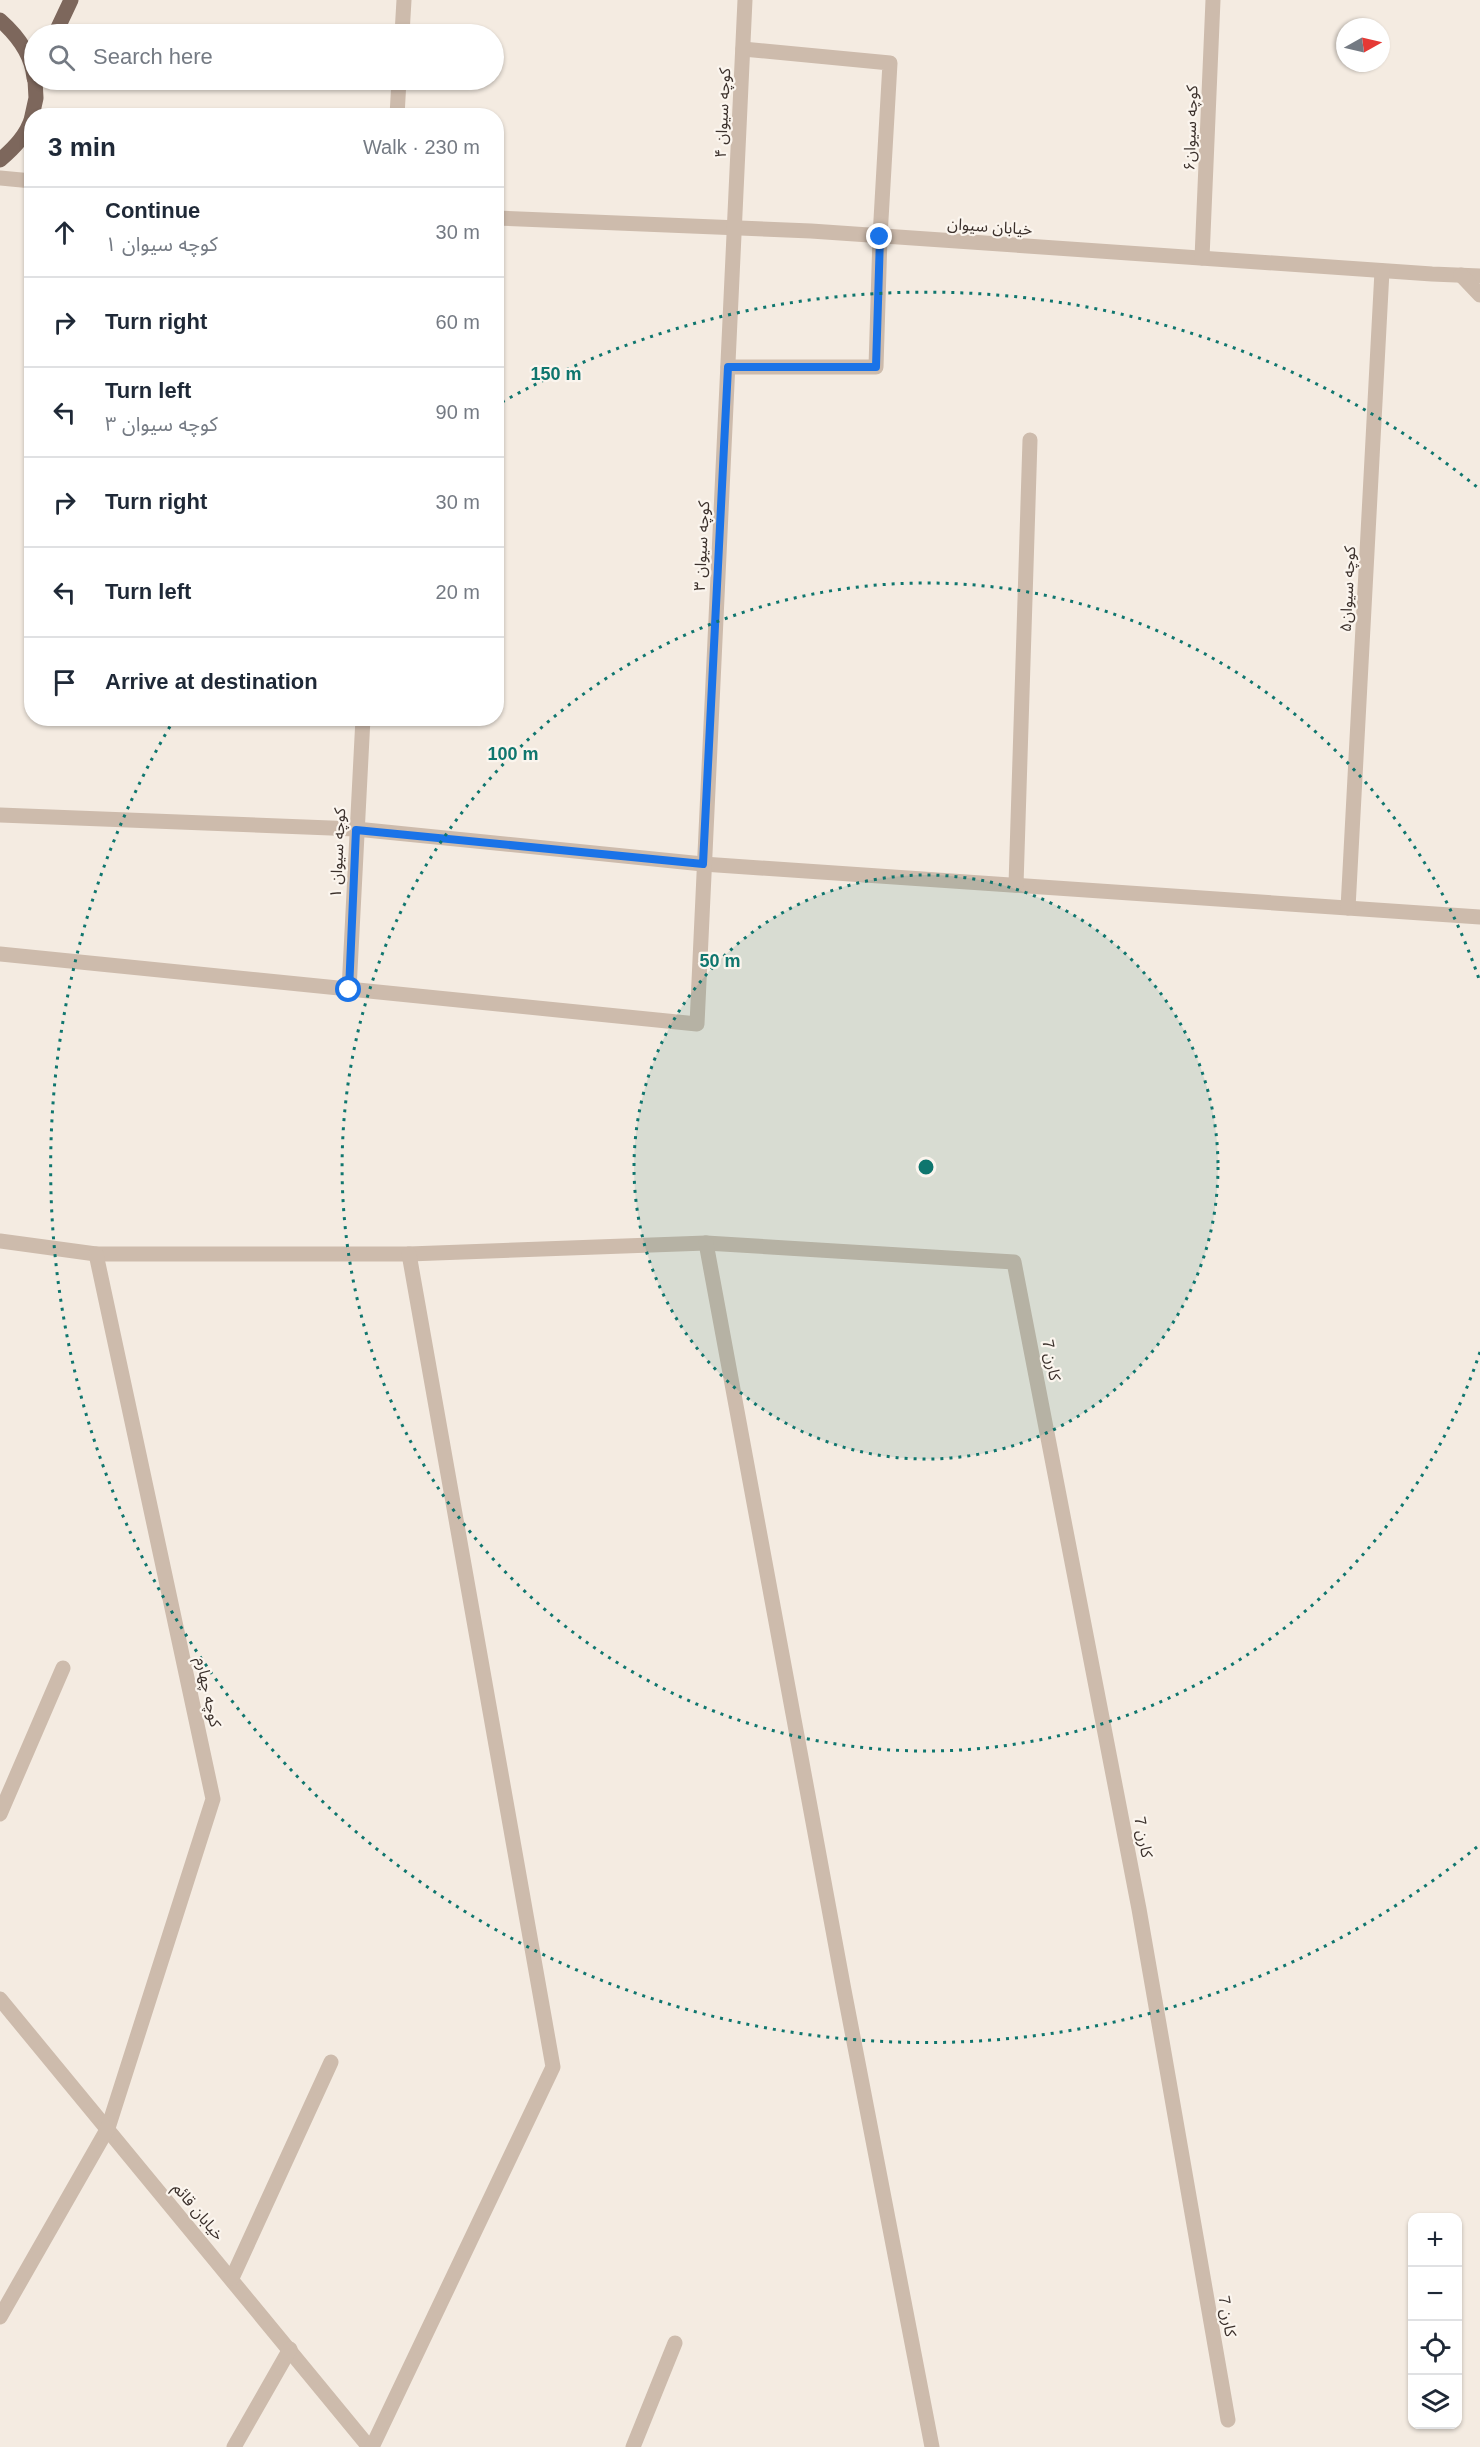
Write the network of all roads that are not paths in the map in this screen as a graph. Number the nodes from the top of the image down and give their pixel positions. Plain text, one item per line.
1 (71, 0) edge
2 (404, 0) edge
3 (745, 0) edge
4 (1213, 0) edge
5 (0, 20) edge
6 (60, 24) edge
7 (403, 24) edge
8 (24, 48) edge
9 (743, 49) junction
10 (36, 90) edge
11 (398, 90) edge
12 (34, 108) edge
13 (397, 108) edge
14 (24, 134) edge
15 (0, 160) edge
16 (0, 178) edge
17 (24, 180) edge
18 (504, 218) edge
19 (735, 228) junction
20 (880, 237) junction
21 (1202, 258) junction
22 (1382, 271) junction
23 (1461, 275) junction
24 (1480, 276) edge
25 (1480, 295) edge
26 (728, 367) junction
27 (1030, 440) dead end
28 (362, 726) edge
29 (0, 815) edge
30 (356, 830) junction
31 (703, 864) junction
32 (1016, 885) junction
33 (1348, 908) junction
34 (1480, 917) edge
35 (0, 954) edge
36 (349, 990) junction
37 (0, 1241) edge
38 (706, 1243) junction
39 (96, 1254) junction
40 (409, 1254) junction
41 (63, 1668) dead end
42 (0, 1814) edge
43 (0, 1999) edge
44 (331, 2062) dead end
45 (108, 2128) junction
46 (232, 2278) junction
47 (0, 2317) edge
48 (675, 2343) dead end
49 (290, 2349) junction
50 (1228, 2420) dead end
51 (234, 2447) edge
52 (370, 2447) edge
53 (633, 2447) edge
54 (932, 2447) edge

1 - 6 main road
2 - 7 street
3 - 9 street, کوچه سیوان ۴
4 - 21 street, کوچه سیوان۶
5 - 8 main road
9 - 19 street, کوچه سیوان ۴
9 - 20 street
10 - 12 main road
11 - 13 street
14 - 15 main road
16 - 17 street
18 - 19 street, خیابان سیوان
19 - 20 street, خیابان سیوان
19 - 26 street, کوچه سیوان ۳
20 - 21 street, خیابان سیوان
20 - 26 street
21 - 22 street, خیابان سیوان
22 - 23 street, خیابان سیوان
22 - 33 street, کوچه سیوان۵
23 - 24 street, خیابان سیوان
23 - 25 street
26 - 31 street, کوچه سیوان ۳
27 - 32 street
28 - 30 street, کوچه سیوان ۱
29 - 30 street
30 - 31 street
30 - 36 street, کوچه سیوان ۱
31 - 32 street
31 - 36 street, کوچه سیوان ۳
32 - 33 street
33 - 34 street
35 - 36 street
37 - 39 street
38 - 40 street
38 - 50 street, کارن 7
38 - 54 street
39 - 40 street
39 - 45 street, کوچه چهارم
40 - 52 street
41 - 42 street
43 - 45 street, خیابان قائم
44 - 46 street
45 - 46 street, خیابان قائم
45 - 47 street, کوچه چهارم
46 - 49 street, خیابان قائم
48 - 53 street
49 - 51 street
49 - 52 street, خیابان قائم

